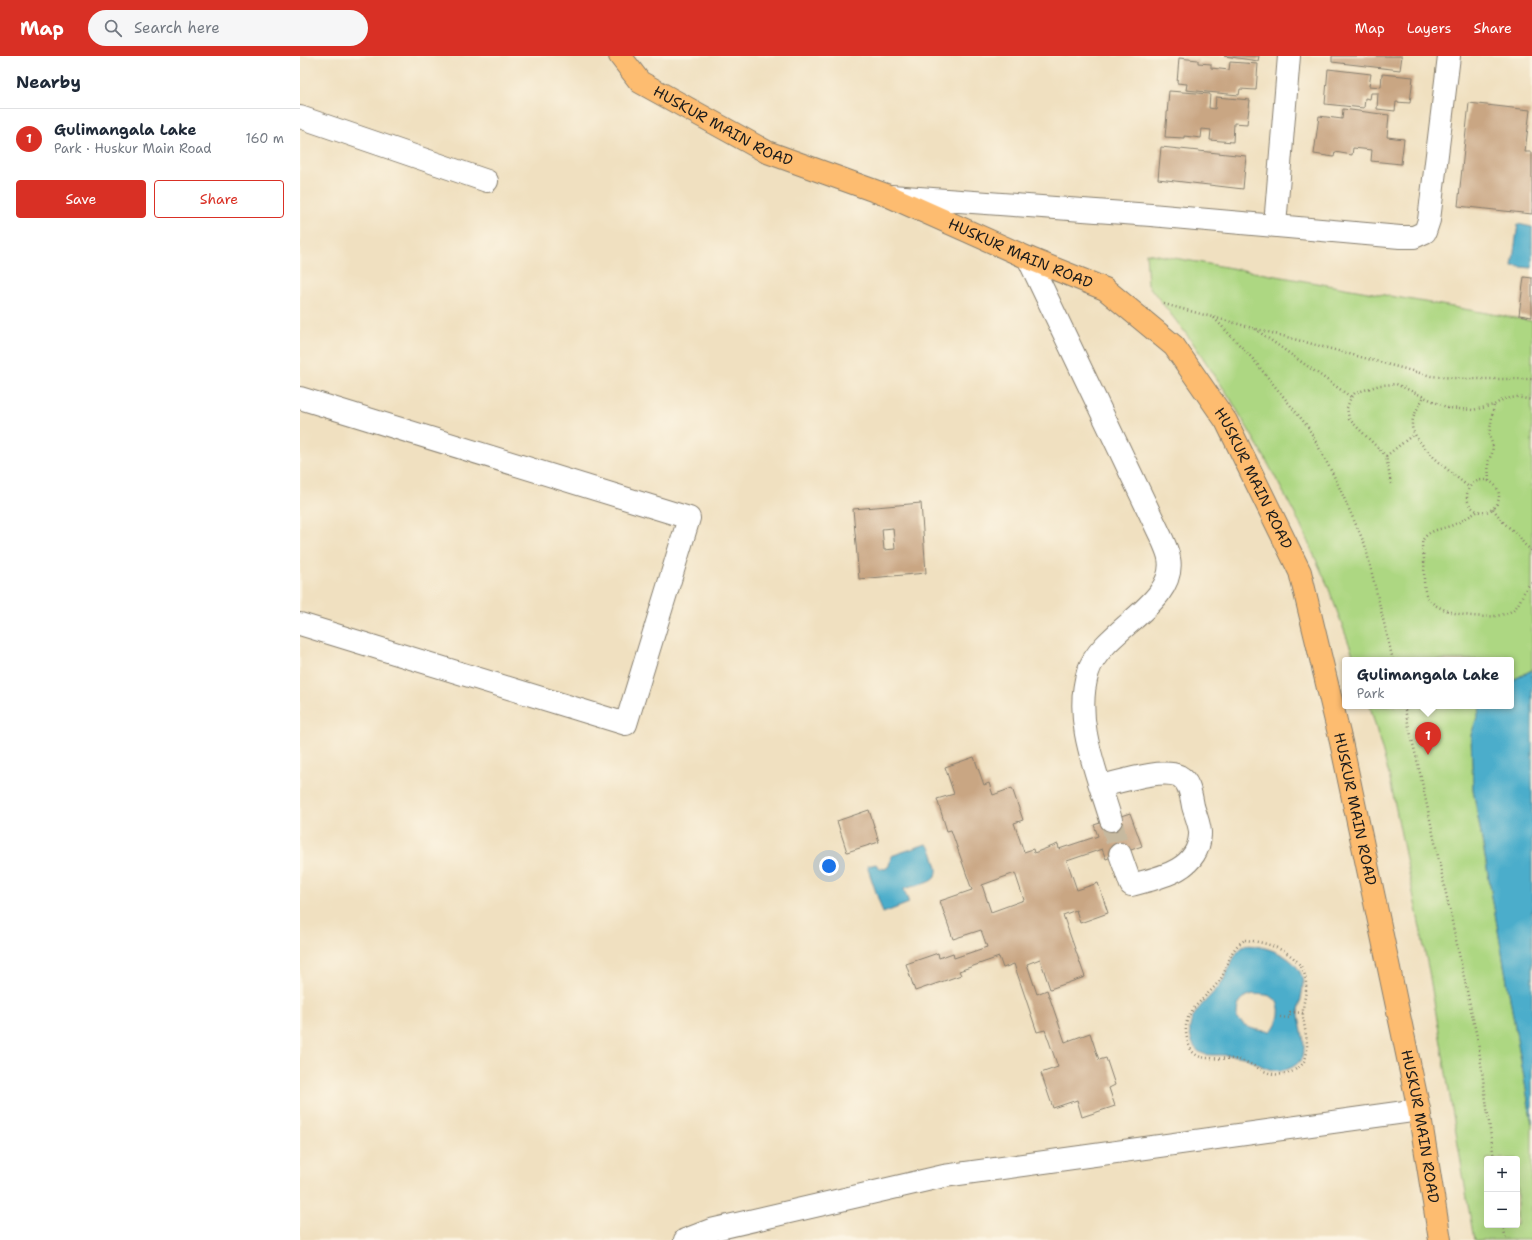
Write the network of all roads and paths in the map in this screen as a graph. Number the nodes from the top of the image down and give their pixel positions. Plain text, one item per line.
1 (620, 56) edge
2 (1289, 56) edge
3 (1449, 56) edge
4 (300, 117) edge
5 (487, 181) dead end
6 (889, 196) junction
7 (1275, 225) junction
8 (1028, 258) junction
9 (1253, 328) junction
10 (1532, 379) edge
11 (1351, 397) junction
12 (300, 398) edge
13 (1423, 398) junction
14 (1532, 400) edge
15 (1494, 405) junction
16 (1414, 434) junction
17 (1386, 456) junction
18 (1489, 481) junction
19 (1391, 484) dead end
20 (1469, 487) junction
21 (1493, 509) junction
22 (1477, 512) junction
23 (1532, 551) edge
24 (1532, 583) edge
25 (300, 624) edge
26 (1391, 657) edge
27 (1405, 709) edge
28 (1101, 786) junction
29 (1111, 820) tunnel mouth
30 (1120, 854) tunnel mouth
31 (1303, 1013) junction
32 (1280, 1017) dead end
33 (1419, 1110) junction
34 (1494, 1156) edge
35 (1504, 1228) edge
36 (686, 1240) edge
37 (1440, 1240) edge
38 (1506, 1240) edge

1 - 6 main road, HUSKUR MAIN ROAD
2 - 7 street
3 - 7 street
4 - 5 street
6 - 7 street
6 - 8 main road, HUSKUR MAIN ROAD
8 - 28 street
8 - 33 main road, HUSKUR MAIN ROAD
9 - 10 path
9 - 11 path
9 - 26 path
11 - 13 path
11 - 17 path
12 - 25 street
13 - 15 path
13 - 16 path
14 - 15 path
15 - 18 path
16 - 17 path
16 - 20 path
17 - 19 path
18 - 20 path
18 - 21 path
20 - 22 path
21 - 22 path
21 - 23 path
22 - 24 path
27 - 34 path
28 - 29 street
28 - 30 street
31 - 31 path
31 - 32 path
33 - 36 street
33 - 37 main road, HUSKUR MAIN ROAD
35 - 38 path

